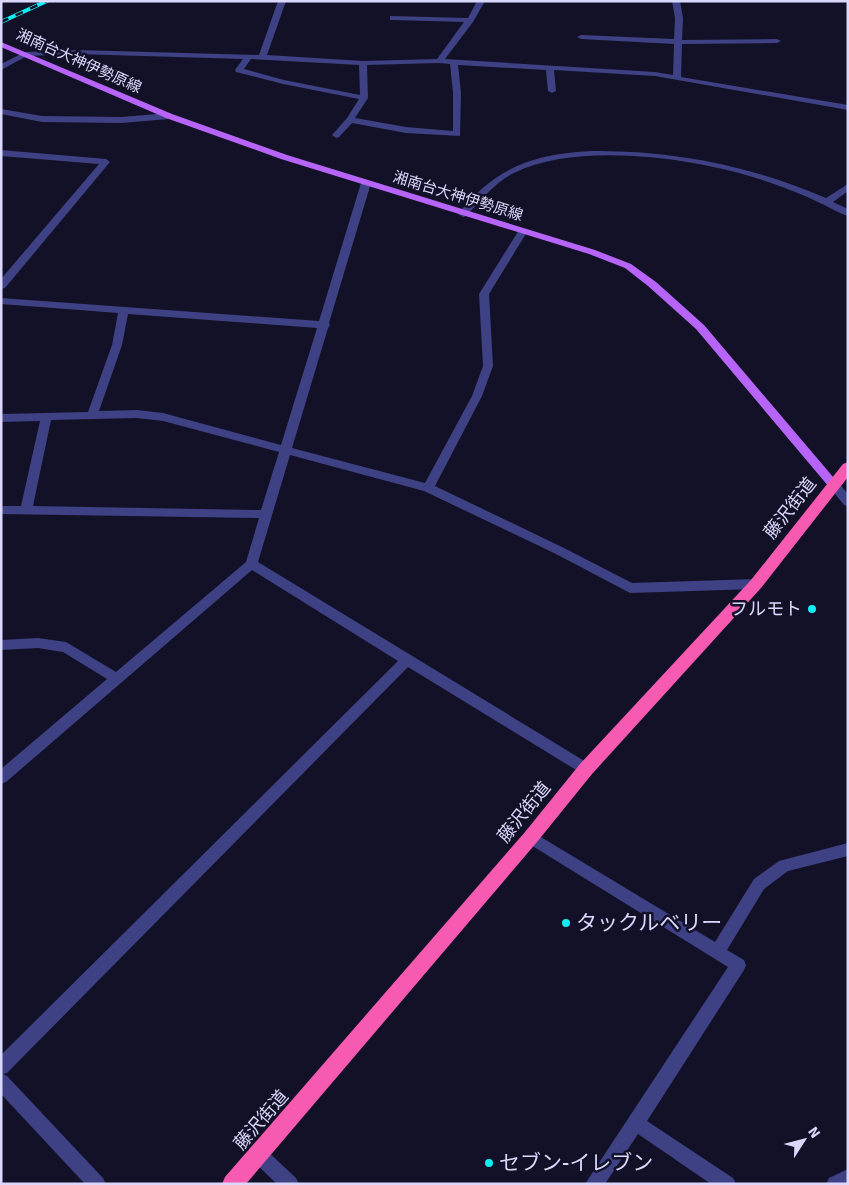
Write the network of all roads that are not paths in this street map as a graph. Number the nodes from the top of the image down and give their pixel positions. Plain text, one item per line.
1 (282, 1) edge
2 (481, 1) edge
3 (676, 1) edge
4 (393, 18) dead end
5 (470, 20) junction
6 (581, 37) dead end
7 (777, 41) dead end
8 (679, 42) junction
9 (1, 44) edge
10 (25, 54) junction
11 (248, 57) junction
12 (262, 57) junction
13 (439, 61) junction
14 (454, 62) junction
15 (363, 63) junction
16 (1, 68) edge
17 (550, 68) junction
18 (677, 78) junction
19 (552, 92) dead end
20 (364, 98) junction
21 (848, 108) edge
22 (1, 111) edge
23 (169, 116) junction
24 (350, 120) junction
25 (336, 134) dead end
26 (1, 153) edge
27 (366, 183) junction
28 (848, 187) edge
29 (827, 202) junction
30 (848, 213) edge
31 (464, 214) junction
32 (522, 232) junction
33 (1, 286) edge
34 (1, 301) edge
35 (124, 310) junction
36 (324, 324) junction
37 (92, 416) junction
38 (46, 417) junction
39 (1, 418) edge
40 (287, 448) junction
41 (848, 467) edge
42 (833, 484) junction
43 (428, 488) junction
44 (848, 502) edge
45 (1, 510) edge
46 (26, 510) junction
47 (266, 514) junction
48 (251, 564) junction
49 (756, 584) junction
50 (1, 646) edge
51 (407, 660) junction
52 (117, 679) junction
53 (586, 769) junction
54 (1, 778) edge
55 (532, 836) junction
56 (848, 849) edge
57 (717, 952) junction
58 (1, 1067) edge
59 (1, 1082) edge
60 (636, 1123) junction
61 (258, 1154) junction
62 (848, 1178) edge
63 (97, 1184) edge
64 (232, 1184) edge
65 (290, 1184) edge
66 (594, 1184) edge
67 (727, 1184) edge
68 (835, 1184) edge

1 - 12 street
2 - 5 street
3 - 8 street
4 - 5 street
5 - 13 street
6 - 8 street
7 - 8 street
8 - 18 street
9 - 10 main road, 湘南台大神伊勢原線
10 - 11 street
10 - 16 street
10 - 23 main road, 湘南台大神伊勢原線
11 - 12 street
11 - 20 street
12 - 15 street
13 - 14 street
13 - 15 street
14 - 17 street
14 - 24 street
15 - 20 street
17 - 18 street
17 - 19 street
18 - 21 street
20 - 24 street
22 - 23 street
23 - 27 main road, 湘南台大神伊勢原線
24 - 25 street
26 - 33 street
27 - 31 main road, 湘南台大神伊勢原線
27 - 36 street
28 - 29 street
29 - 30 street
29 - 31 street
31 - 32 main road, 湘南台大神伊勢原線
32 - 42 main road, 湘南台大神伊勢原線
32 - 43 street
34 - 35 street
35 - 36 street
35 - 37 street
36 - 40 street
37 - 38 street
37 - 40 street
38 - 39 street
38 - 46 street
40 - 43 street
40 - 47 street
41 - 42 highway, 藤沢街道
42 - 44 street
42 - 49 highway, 藤沢街道
43 - 49 street
45 - 46 street
46 - 47 street
47 - 48 street
48 - 51 street
48 - 52 street
49 - 53 highway, 藤沢街道
50 - 52 street
51 - 53 street
51 - 58 street
52 - 54 street
53 - 55 highway, 藤沢街道
55 - 57 street
55 - 61 highway, 藤沢街道
56 - 57 street
57 - 60 street
59 - 63 street
60 - 66 street
60 - 67 street
61 - 64 highway, 藤沢街道
61 - 65 street
62 - 68 street

